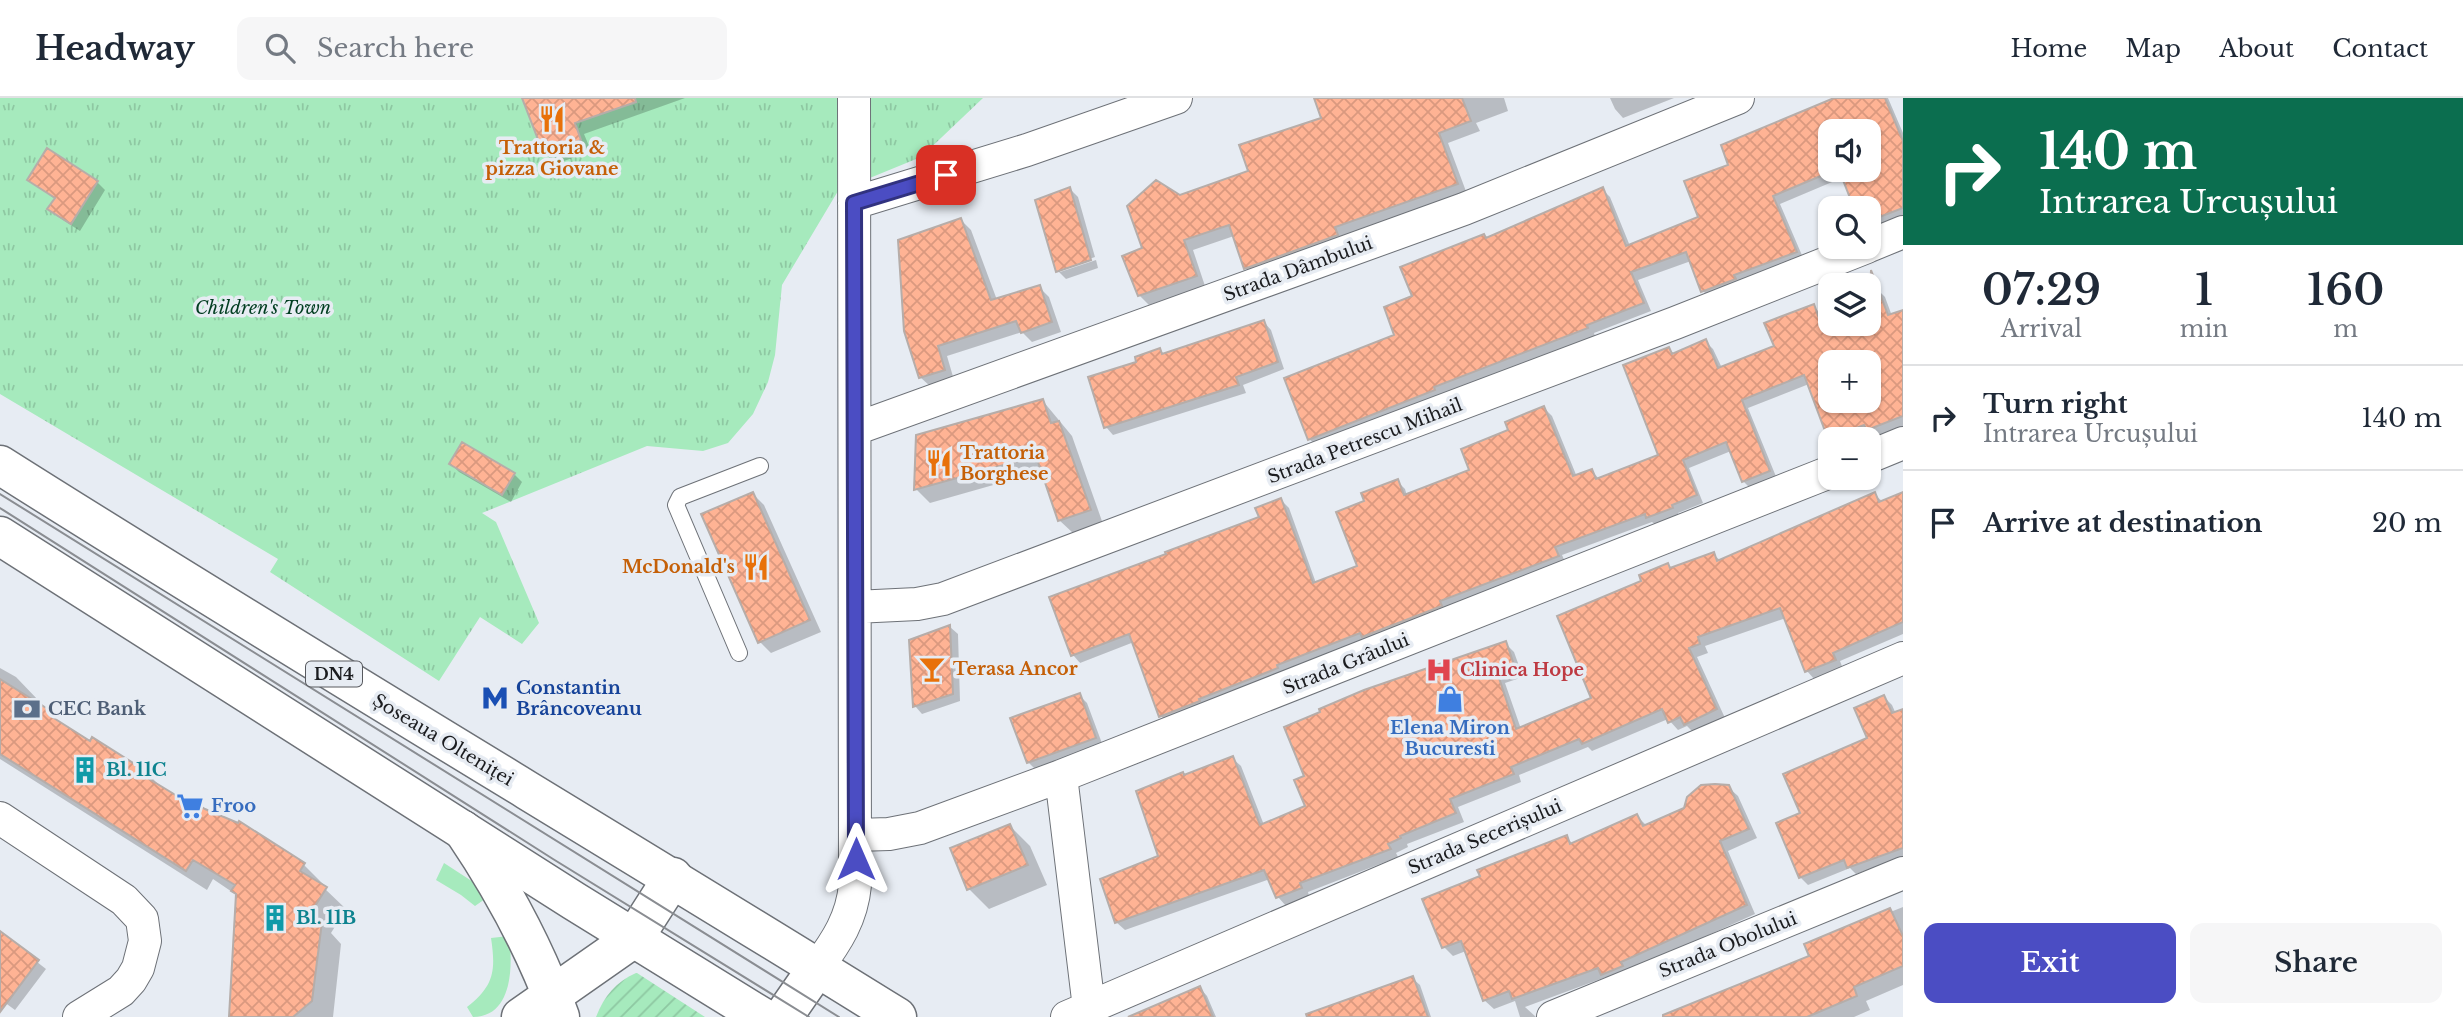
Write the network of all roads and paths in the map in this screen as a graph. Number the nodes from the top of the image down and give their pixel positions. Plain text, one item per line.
1 (854, 98) edge
2 (1177, 98) edge
3 (1738, 98) edge
4 (854, 203) junction
5 (1903, 232) edge
6 (1881, 241) edge
7 (1835, 259) edge
8 (855, 429) junction
9 (1903, 443) edge
10 (1881, 452) edge
11 (0, 466) edge
12 (760, 466) dead end
13 (1818, 477) edge
14 (0, 537) edge
15 (855, 607) junction
16 (739, 653) dead end
17 (1903, 657) edge
18 (1061, 776) junction
19 (0, 818) edge
20 (463, 830) junction
21 (856, 835) junction
22 (1903, 873) edge
23 (673, 877) junction
24 (634, 938) junction
25 (817, 968) junction
26 (556, 1006) edge
27 (1078, 1012) edge
28 (1573, 1014) edge
29 (79, 1017) edge
30 (521, 1017) edge
31 (762, 1017) edge
32 (783, 1017) edge
33 (897, 1017) edge

1 - 4 street
2 - 4 street
3 - 8 street, Strada Dâmbului
4 - 8 street
5 - 6 street, Strada Petrescu Mihail
7 - 15 street, Strada Petrescu Mihail
8 - 15 street
9 - 10 street
11 - 23 main road, Șoseaua Olteniței / DN4
12 - 16 lane
13 - 18 street, Strada Grâului
14 - 20 main road
15 - 21 street
17 - 27 street, Strada Secerișului
18 - 21 street, Strada Grâului
18 - 27 street
19 - 29 street
20 - 24 main road
20 - 26 main road
21 - 25 street
22 - 28 street, Strada Obolului
23 - 24 main road
23 - 25 main road, Șoseaua Olteniței / DN4
24 - 26 main road
24 - 31 main road
25 - 32 main road
25 - 33 main road, Șoseaua Olteniței / DN4
26 - 30 main road

